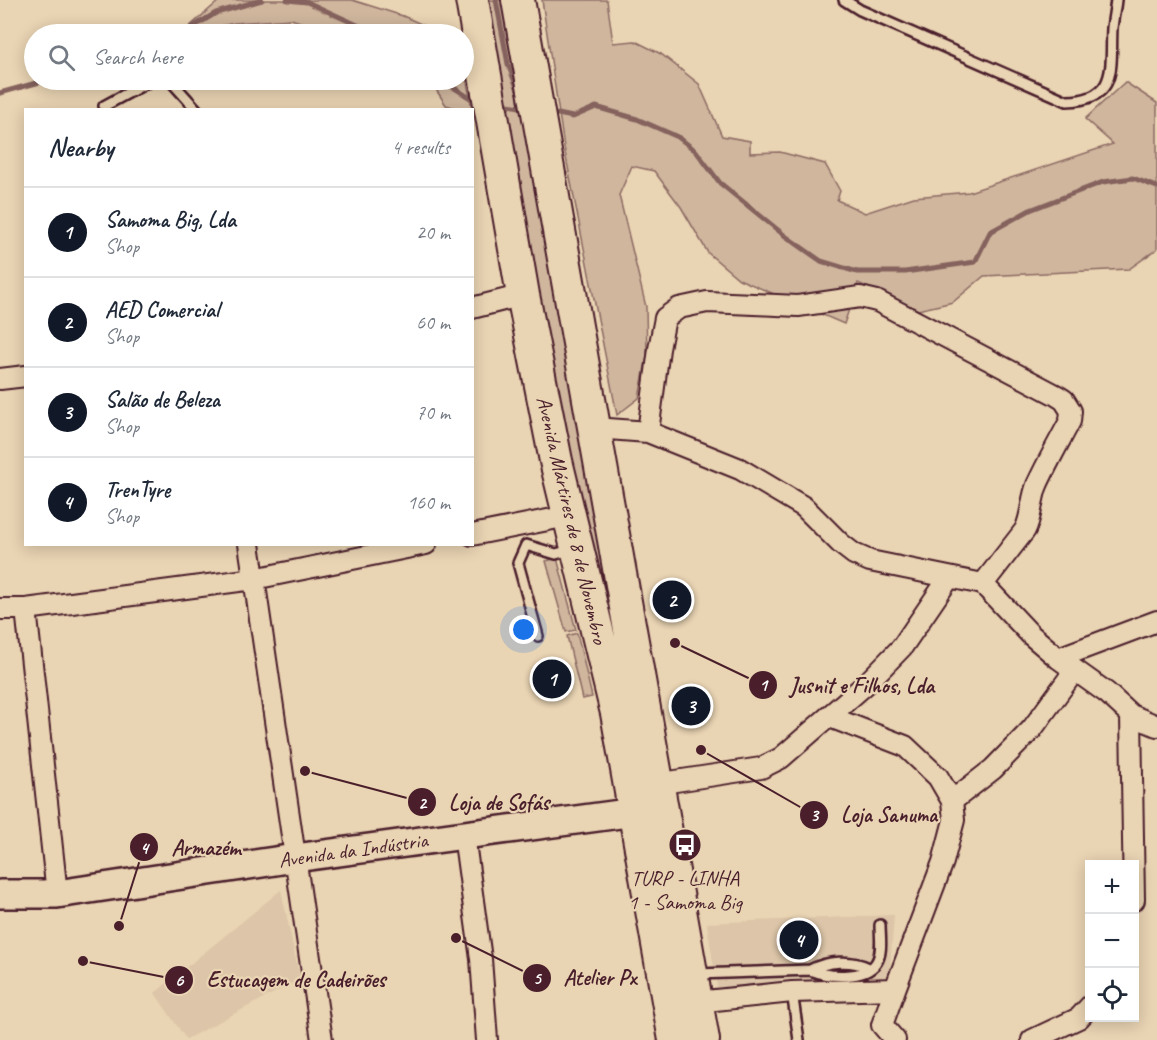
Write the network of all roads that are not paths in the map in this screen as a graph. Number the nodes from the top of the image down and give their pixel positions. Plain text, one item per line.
1 (472, 0) edge
2 (518, 0) edge
3 (844, 0) edge
4 (1116, 0) edge
5 (134, 90) edge
6 (179, 90) edge
7 (104, 106) dead end
8 (195, 108) edge
9 (523, 295) junction
10 (474, 307) edge
11 (24, 376) edge
12 (0, 379) edge
13 (595, 428) junction
14 (648, 432) junction
15 (568, 516) junction
16 (521, 525) junction
17 (474, 535) edge
18 (526, 545) junction
19 (249, 546) edge
20 (416, 546) edge
21 (576, 548) junction
22 (949, 578) junction
23 (254, 579) junction
24 (982, 584) junction
25 (0, 609) edge
26 (26, 609) junction
27 (1157, 621) edge
28 (538, 636) dead end
29 (1058, 658) junction
30 (1075, 670) junction
31 (1131, 715) junction
32 (830, 717) junction
33 (1157, 726) edge
34 (656, 784) junction
35 (952, 801) junction
36 (635, 812) junction
37 (465, 835) junction
38 (295, 858) junction
39 (1133, 860) edge
40 (0, 894) edge
41 (57, 894) junction
42 (880, 925) dead end
43 (694, 988) junction
44 (895, 989) junction
45 (792, 992) junction
46 (1085, 1010) edge
47 (322, 1040) edge
48 (487, 1040) edge
49 (675, 1040) edge
50 (703, 1040) edge
51 (799, 1040) edge
52 (895, 1040) edge
53 (1032, 1040) edge

1 - 9 main road, Avenida Mártires de 8 de Novembro
2 - 13 main road, Avenida Mártires de 8 de Novembro
3 - 4 lane
5 - 7 lane
6 - 8 lane
9 - 10 street
9 - 15 main road, Avenida Mártires de 8 de Novembro
11 - 12 street
13 - 14 street
13 - 34 main road, Avenida Mártires de 8 de Novembro
14 - 22 street
14 - 24 street
15 - 16 street
15 - 21 main road, Avenida Mártires de 8 de Novembro
16 - 17 street
16 - 18 lane
18 - 21 lane
18 - 28 lane
19 - 23 street
20 - 23 street
21 - 36 main road, Avenida Mártires de 8 de Novembro
22 - 24 street
22 - 32 street
23 - 26 street
23 - 38 street
24 - 29 street
25 - 26 street
26 - 41 street
27 - 29 street
29 - 30 street
30 - 31 street
30 - 35 street
31 - 33 street
31 - 39 street
32 - 34 street
32 - 35 street
34 - 43 main road, Avenida Mártires de 8 de Novembro
35 - 44 street
36 - 37 street, Avenida da Indústria
36 - 49 main road, Avenida Mártires de 8 de Novembro
37 - 38 street, Avenida da Indústria
37 - 48 street
38 - 41 street, Avenida da Indústria
38 - 47 street
40 - 41 street, Avenida da Indústria
42 - 43 lane
43 - 45 street
43 - 50 main road, Avenida Mártires de 8 de Novembro
44 - 45 street
44 - 52 street
45 - 51 lane
46 - 53 street

